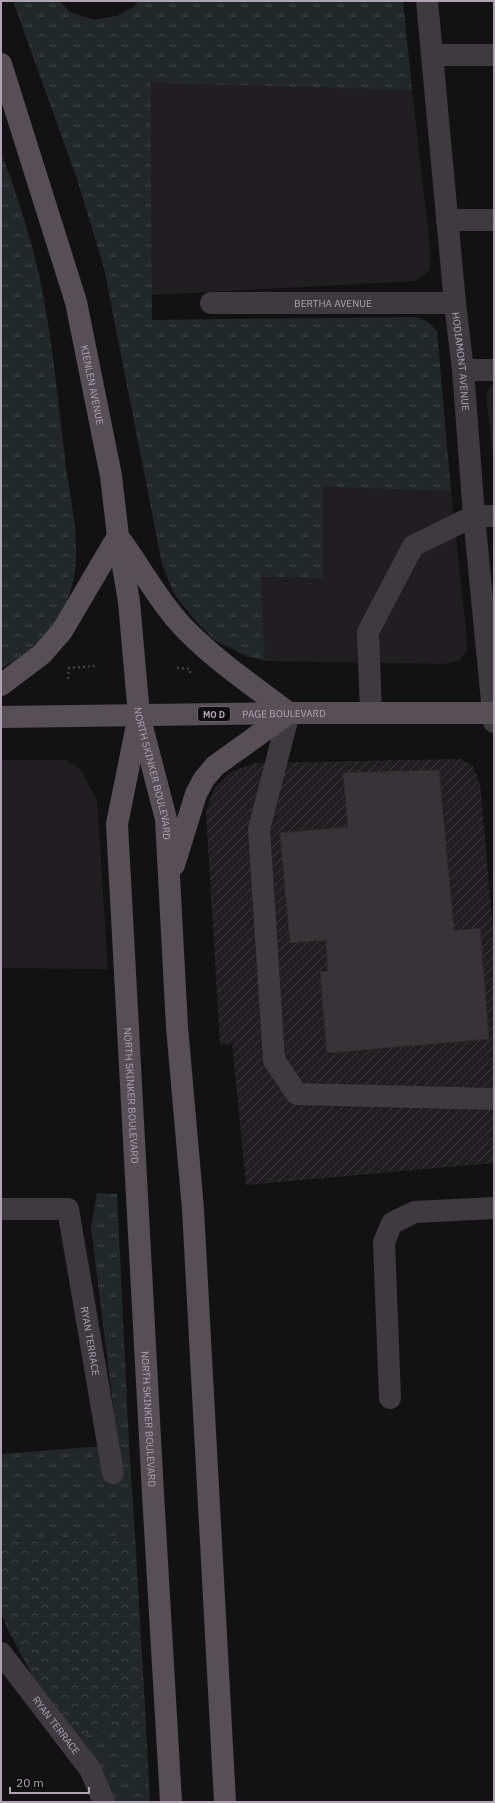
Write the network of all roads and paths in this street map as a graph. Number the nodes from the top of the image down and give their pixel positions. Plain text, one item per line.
1 (427, 1) edge
2 (432, 55) junction
3 (494, 55) edge
4 (1, 64) edge
5 (447, 220) junction
6 (494, 220) edge
7 (211, 303) dead end
8 (454, 303) junction
9 (463, 370) junction
10 (494, 370) edge
11 (484, 516) edge
12 (118, 536) junction
13 (95, 666) dead end
14 (177, 668) dead end
15 (190, 676) dead end
16 (68, 679) dead end
17 (1, 685) edge
18 (289, 713) junction
19 (371, 713) junction
20 (139, 715) junction
21 (494, 716) edge
22 (1, 717) edge
23 (169, 881) junction
24 (494, 1099) edge
25 (494, 1208) edge
26 (1, 1209) edge
27 (390, 1398) dead end
28 (113, 1473) dead end
29 (1, 1654) edge
30 (104, 1802) edge
31 (171, 1802) edge
32 (225, 1802) edge

1 - 2 street, HODIAMONT AVENUE
2 - 3 street
2 - 5 street, HODIAMONT AVENUE
4 - 12 main road, KIENLEN AVENUE
5 - 6 street
5 - 8 street, HODIAMONT AVENUE
7 - 8 street, BERTHA AVENUE
8 - 9 street, HODIAMONT AVENUE
9 - 10 street
9 - 11 street, HODIAMONT AVENUE
11 - 19 street
11 - 21 street, HODIAMONT AVENUE
12 - 17 main road
12 - 18 main road
12 - 20 main road, KIENLEN AVENUE
13 - 16 path
14 - 15 path
18 - 19 main road, PAGE BOULEVARD / MO D
18 - 20 main road, PAGE BOULEVARD / MO D
18 - 23 main road
18 - 24 street
19 - 21 main road, PAGE BOULEVARD / MO D
20 - 22 main road, PAGE BOULEVARD / MO D
20 - 23 main road, NORTH SKINKER BOULEVARD
20 - 31 main road, NORTH SKINKER BOULEVARD
23 - 32 main road, NORTH SKINKER BOULEVARD
25 - 27 street
26 - 28 street, RYAN TERRACE
29 - 30 street, RYAN TERRACE

